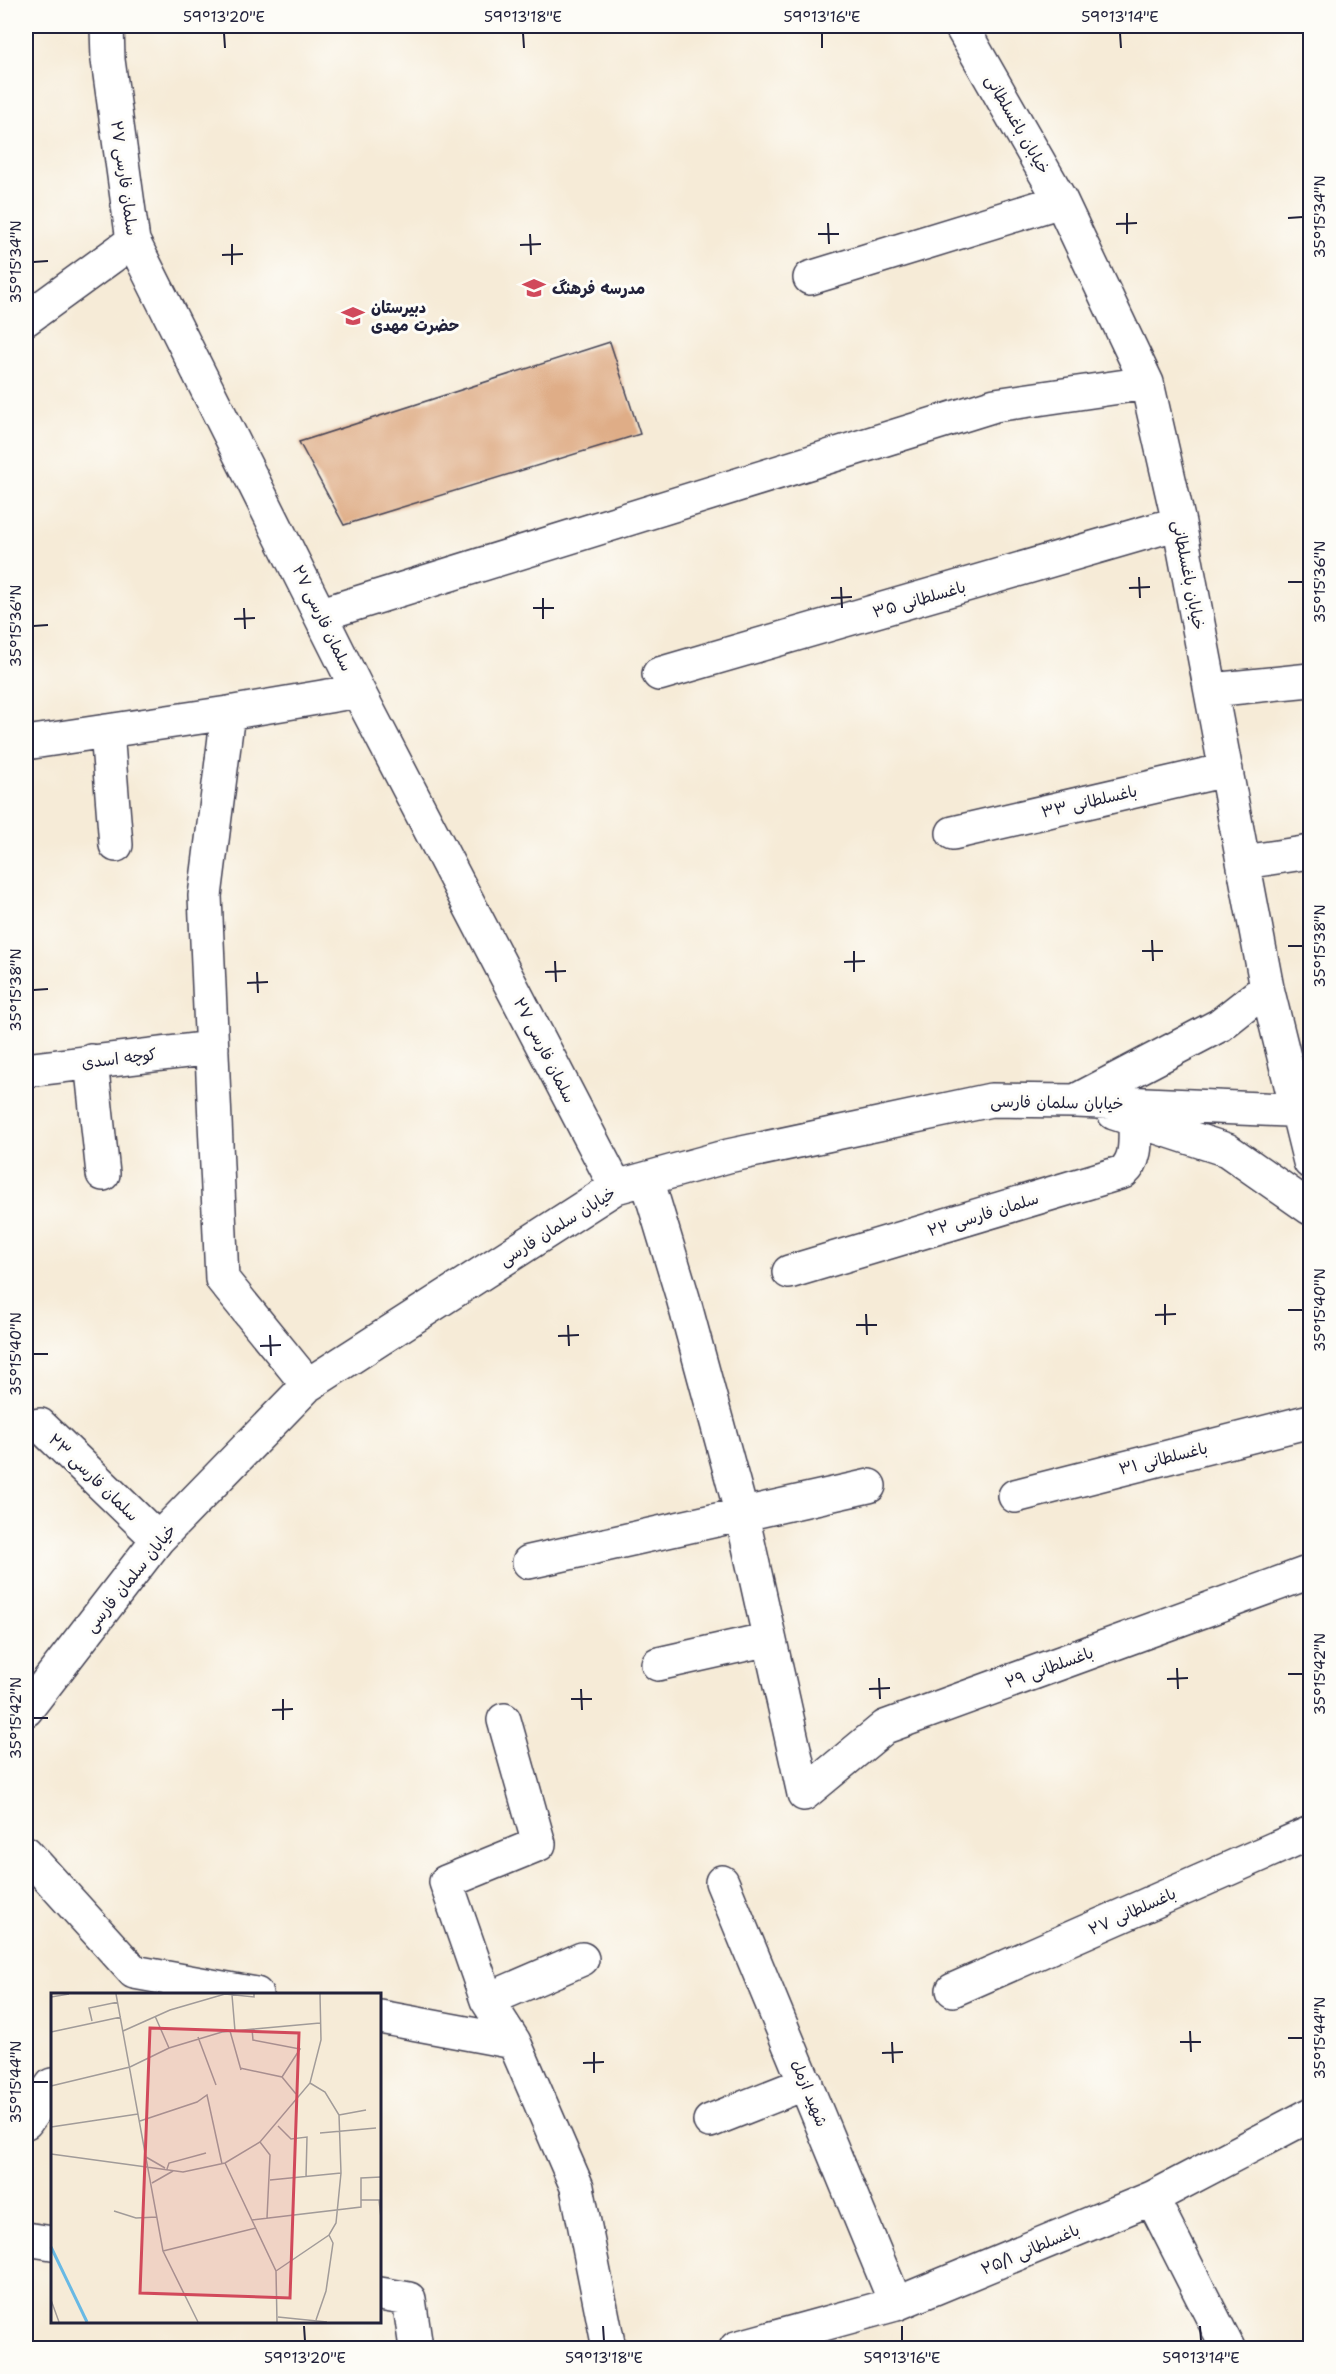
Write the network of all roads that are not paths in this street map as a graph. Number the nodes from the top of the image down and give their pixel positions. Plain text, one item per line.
1 (107, 26) edge
2 (961, 26) edge
3 (1061, 201) junction
4 (133, 241) junction
5 (810, 278) dead end
6 (26, 319) edge
7 (1147, 383) junction
8 (1179, 523) junction
9 (322, 614) junction
10 (659, 674) dead end
11 (1311, 681) edge
12 (1211, 690) junction
13 (358, 691) junction
14 (228, 713) junction
15 (108, 731) junction
16 (26, 743) edge
17 (1226, 770) junction
18 (953, 833) dead end
19 (116, 844) dead end
20 (1311, 852) edge
21 (1244, 862) junction
22 (1267, 988) junction
23 (212, 1048) junction
24 (91, 1061) junction
25 (26, 1070) edge
26 (1076, 1101) junction
27 (1304, 1110) edge
28 (1136, 1120) junction
29 (1311, 1162) edge
30 (103, 1174) dead end
31 (632, 1183) junction
32 (1311, 1208) edge
33 (789, 1272) dead end
34 (308, 1385) junction
35 (1311, 1421) edge
36 (26, 1427) edge
37 (869, 1486) dead end
38 (1015, 1496) dead end
39 (742, 1515) junction
40 (158, 1539) junction
41 (529, 1562) dead end
42 (1311, 1572) edge
43 (769, 1639) junction
44 (658, 1664) dead end
45 (26, 1710) edge
46 (504, 1720) dead end
47 (804, 1794) joint
48 (1311, 1833) edge
49 (26, 1853) edge
50 (722, 1882) dead end
51 (582, 1959) dead end
52 (126, 1983) edge
53 (953, 1990) dead end
54 (234, 1993) edge
55 (487, 2000) junction
56 (381, 2018) edge
57 (514, 2042) junction
58 (806, 2083) junction
59 (51, 2086) edge
60 (1311, 2115) edge
61 (710, 2121) dead end
62 (26, 2122) edge
63 (1152, 2198) junction
64 (26, 2239) edge
65 (51, 2243) edge
66 (381, 2294) edge
67 (896, 2304) junction
68 (416, 2349) edge
69 (609, 2349) edge
70 (736, 2349) edge
71 (1228, 2349) edge

1 - 4 street, سلمان فارسی ۲۷
2 - 3 street, خیابان باغسلطانی
3 - 5 street
3 - 7 street, خیابان باغسلطانی
4 - 6 street
4 - 9 street, سلمان فارسی ۲۷
7 - 8 street, خیابان باغسلطانی
7 - 9 street
8 - 10 street, باغسلطانی ۳۵
8 - 12 street, خیابان باغسلطانی
9 - 13 street, سلمان فارسی ۲۷
11 - 12 street
12 - 17 street, خیابان باغسلطانی
13 - 14 street
13 - 31 street, سلمان فارسی ۲۷
14 - 15 street
14 - 23 street
15 - 16 street
15 - 19 street
17 - 18 street, باغسلطانی ۳۳
17 - 21 street, خیابان باغسلطانی
20 - 21 street
21 - 22 street, خیابان باغسلطانی
22 - 26 street
22 - 27 street, خیابان باغسلطانی
23 - 24 street, کوچه اسدی
23 - 34 street
24 - 25 street, کوچه اسدی
24 - 30 street
26 - 27 street, خیابان سلمان فارسی
26 - 28 street
26 - 31 street, خیابان سلمان فارسی
27 - 29 street, خیابان باغسلطانی
28 - 32 street
28 - 33 street, سلمان فارسی ۲۲
31 - 34 street, خیابان سلمان فارسی
31 - 39 street, سلمان فارسی ۲۷
34 - 40 street, خیابان سلمان فارسی
35 - 38 street, باغسلطانی ۳۱
36 - 40 street, سلمان فارسی ۲۳
37 - 39 street
39 - 41 street
39 - 43 street, سلمان فارسی ۲۷
40 - 45 street, خیابان سلمان فارسی
42 - 47 street, باغسلطانی ۲۹
43 - 44 street
43 - 47 street, سلمان فارسی ۲۷
46 - 55 street
48 - 53 street, باغسلطانی ۲۷
49 - 52 street
50 - 58 street, شهید ازمل
51 - 55 street
52 - 54 street
55 - 57 street
56 - 57 street
57 - 69 street
58 - 61 street
58 - 67 street, شهید ازمل
59 - 62 street
60 - 63 street, باغسلطانی ۲۵/۱
63 - 67 street, باغسلطانی ۲۵/۱
63 - 71 street
64 - 65 street
66 - 68 street
67 - 70 street, باغسلطانی ۲۵/۱

